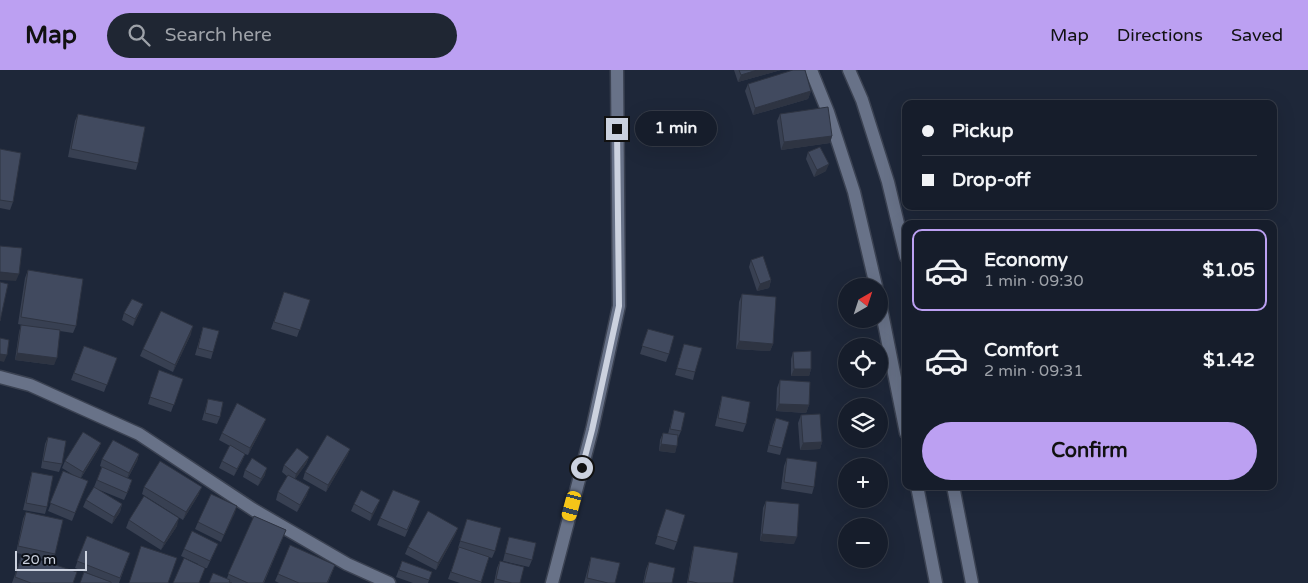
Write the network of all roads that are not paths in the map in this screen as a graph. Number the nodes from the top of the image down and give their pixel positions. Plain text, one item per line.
1 (617, 70) edge
2 (811, 70) edge
3 (849, 70) edge
4 (902, 240) edge
5 (874, 278) edge
6 (885, 328) edge
7 (0, 377) edge
8 (902, 413) edge
9 (918, 490) edge
10 (954, 490) edge
11 (389, 583) edge
12 (552, 583) edge
13 (936, 583) edge
14 (972, 583) edge

1 - 12 street
2 - 5 street
3 - 4 street
6 - 8 street
7 - 11 street
9 - 13 street
10 - 14 street

